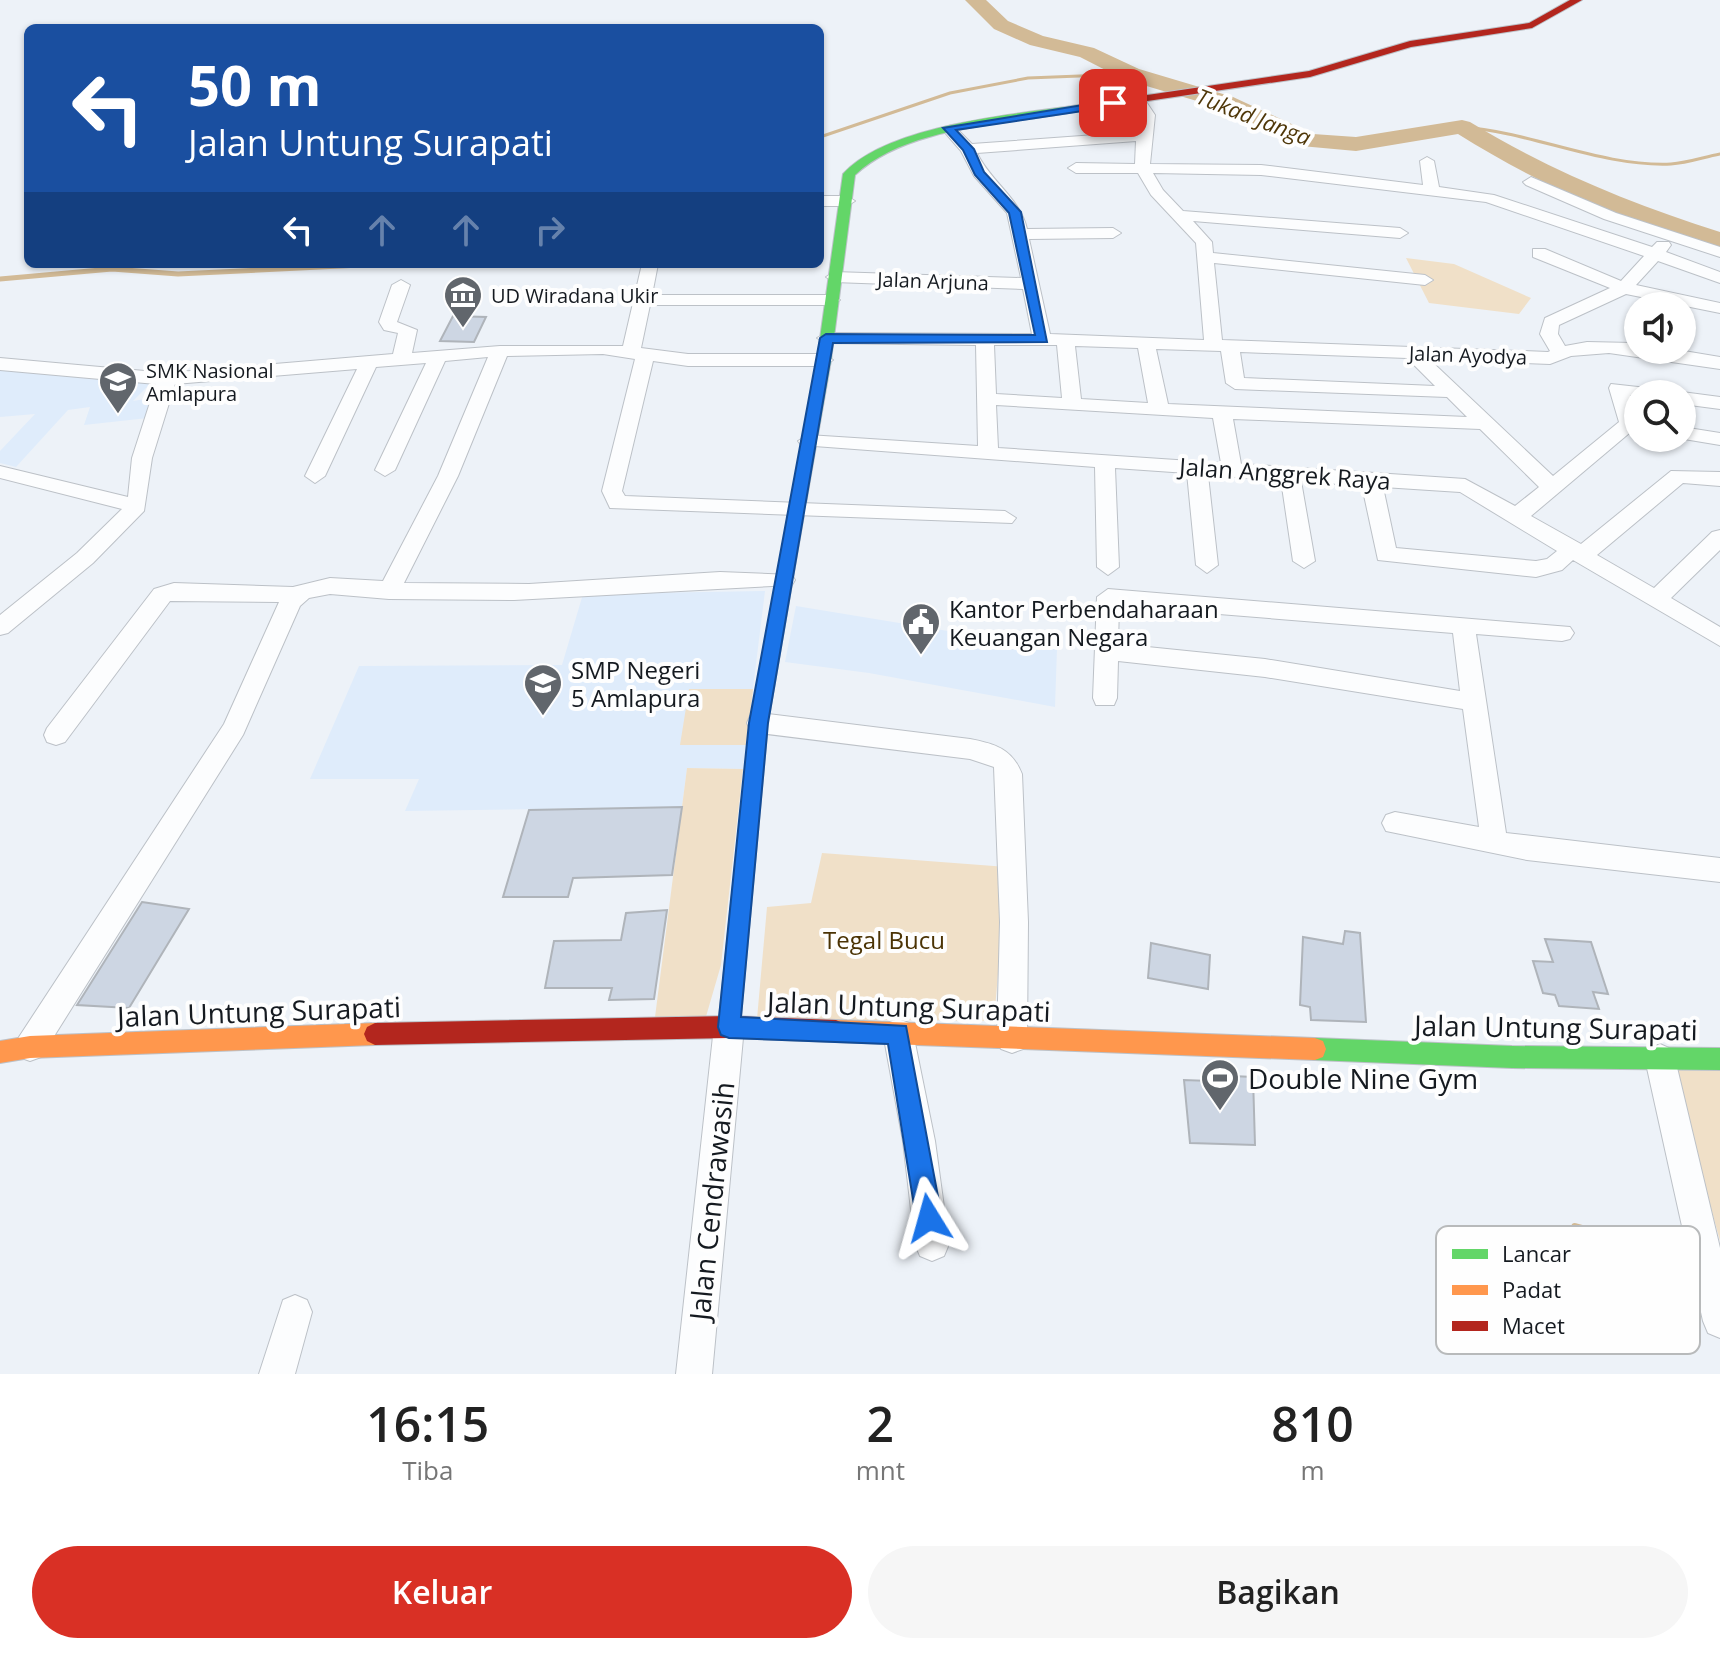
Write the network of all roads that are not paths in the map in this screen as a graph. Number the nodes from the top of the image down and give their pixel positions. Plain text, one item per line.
1 (1577, 0) edge
2 (1146, 98) junction
3 (948, 128) junction
4 (1144, 136) junction
5 (968, 149) junction
6 (1427, 161) dead end
7 (1076, 168) dead end
8 (1143, 168) junction
9 (1531, 182) dead end
10 (1432, 192) junction
11 (824, 201) edge
12 (847, 201) junction
13 (1178, 215) junction
14 (1113, 233) dead end
15 (1400, 233) dead end
16 (1022, 234) junction
17 (1672, 236) junction
18 (1720, 252) edge
19 (1539, 253) dead end
20 (1654, 254) junction
21 (1205, 257) junction
22 (649, 268) edge
23 (834, 277) junction
24 (1720, 278) edge
25 (1425, 280) dead end
26 (1033, 284) junction
27 (401, 285) dead end
28 (1624, 288) junction
29 (643, 300) junction
30 (831, 300) junction
31 (1720, 308) edge
32 (826, 338) junction
33 (985, 338) junction
34 (1042, 339) junction
35 (1065, 340) junction
36 (1146, 343) junction
37 (1222, 346) junction
38 (500, 351) junction
39 (1560, 352) junction
40 (638, 353) junction
41 (1412, 353) junction
42 (438, 356) junction
43 (401, 360) junction
44 (824, 360) junction
45 (369, 362) junction
46 (1720, 363) edge
47 (0, 364) edge
48 (167, 379) junction
49 (1624, 389) edge
50 (1452, 392) junction
51 (989, 399) junction
52 (1696, 400) edge
53 (1624, 402) edge
54 (1072, 403) junction
55 (1720, 403) edge
56 (1159, 408) junction
57 (1222, 413) junction
58 (1484, 423) junction
59 (1624, 433) edge
60 (1696, 435) edge
61 (1720, 439) edge
62 (808, 441) junction
63 (988, 453) junction
64 (1105, 461) junction
65 (1197, 468) junction
66 (385, 470) dead end
67 (1232, 470) junction
68 (0, 472) edge
69 (1290, 474) junction
70 (315, 476) dead end
71 (1371, 478) junction
72 (1720, 479) edge
73 (1553, 488) junction
74 (137, 506) junction
75 (795, 508) junction
76 (1518, 515) junction
77 (1005, 518) dead end
78 (1720, 537) edge
79 (1578, 552) junction
80 (1304, 561) dead end
81 (1207, 565) dead end
82 (1108, 567) dead end
83 (784, 580) junction
84 (389, 591) junction
85 (295, 595) junction
86 (1656, 599) junction
87 (1463, 624) junction
88 (0, 627) edge
89 (1562, 633) dead end
90 (1720, 638) edge
91 (1107, 651) junction
92 (1105, 698) dead end
93 (1474, 702) junction
94 (759, 723) junction
95 (56, 735) dead end
96 (1395, 823) dead end
97 (1494, 841) junction
98 (1720, 870) edge
99 (729, 1027) junction
100 (898, 1033) junction
101 (1012, 1039) junction
102 (30, 1047) junction
103 (0, 1052) edge
104 (1660, 1059) junction
105 (1720, 1059) edge
106 (1697, 1226) edge
107 (1700, 1239) edge
108 (932, 1244) dead end
109 (295, 1312) dead end
110 (1720, 1321) edge
111 (277, 1374) edge
112 (694, 1374) edge

1 - 2 main road
2 - 3 main road
2 - 4 street
3 - 5 street
3 - 12 main road
4 - 5 street
4 - 8 street
5 - 16 street
6 - 10 street
7 - 8 street
8 - 10 street
8 - 13 street
9 - 17 street
10 - 20 street
11 - 12 street
12 - 23 main road
13 - 15 street
13 - 21 street
14 - 16 street
16 - 26 street
17 - 18 street
17 - 20 street
19 - 28 street
20 - 24 street
20 - 28 street
21 - 25 street
21 - 37 street
22 - 29 street
23 - 26 street, Jalan Arjuna
23 - 30 main road
26 - 34 street
27 - 43 street
28 - 31 street
28 - 39 street
29 - 30 street
29 - 40 street
30 - 32 main road
32 - 33 street, Jalan Ayodya
32 - 44 main road
33 - 34 street, Jalan Ayodya
33 - 51 street
34 - 35 street, Jalan Ayodya
35 - 36 street, Jalan Ayodya
35 - 54 street
36 - 37 street, Jalan Ayodya
36 - 56 street
37 - 41 street, Jalan Ayodya
37 - 50 street
38 - 40 street
38 - 42 street
38 - 84 street
39 - 41 street, Jalan Ayodya
39 - 46 street, Jalan Ayodya
40 - 44 street
40 - 75 street
41 - 50 street
42 - 43 street
42 - 66 street
43 - 45 street
44 - 62 main road
45 - 48 street
45 - 70 street
47 - 48 street
48 - 74 street
49 - 53 street
50 - 58 street
51 - 54 street
51 - 63 street
52 - 55 street
54 - 56 street
56 - 57 street
57 - 58 street
57 - 67 street
58 - 73 street
59 - 73 street
60 - 61 street
62 - 63 street, Jalan Anggrek Raya
62 - 75 main road
63 - 64 street, Jalan Anggrek Raya
64 - 65 street, Jalan Anggrek Raya
64 - 82 street
65 - 67 street, Jalan Anggrek Raya
65 - 81 street
67 - 69 street, Jalan Anggrek Raya
68 - 74 street
69 - 71 street, Jalan Anggrek Raya
69 - 80 street
71 - 76 street, Jalan Anggrek Raya
71 - 79 street
72 - 79 street
73 - 76 street
74 - 88 street
75 - 77 street
75 - 83 main road
76 - 79 street, Jalan Anggrek Raya
78 - 86 street
79 - 86 street, Jalan Anggrek Raya
83 - 84 street
83 - 94 main road
84 - 85 street
85 - 95 street
85 - 102 street
86 - 90 street, Jalan Anggrek Raya
87 - 89 street
87 - 91 street
87 - 93 street
91 - 92 street
91 - 93 street
93 - 97 street
94 - 99 main road
94 - 101 street
96 - 97 street
97 - 98 street
99 - 100 main road, Jalan Untung Surapati
99 - 102 main road, Jalan Untung Surapati
99 - 112 street, Jalan Cendrawasih
100 - 101 main road, Jalan Untung Surapati
100 - 108 street
101 - 104 main road, Jalan Untung Surapati
102 - 103 main road, Jalan Untung Surapati
104 - 105 main road, Jalan Untung Surapati
104 - 106 street
107 - 110 street
109 - 111 street

